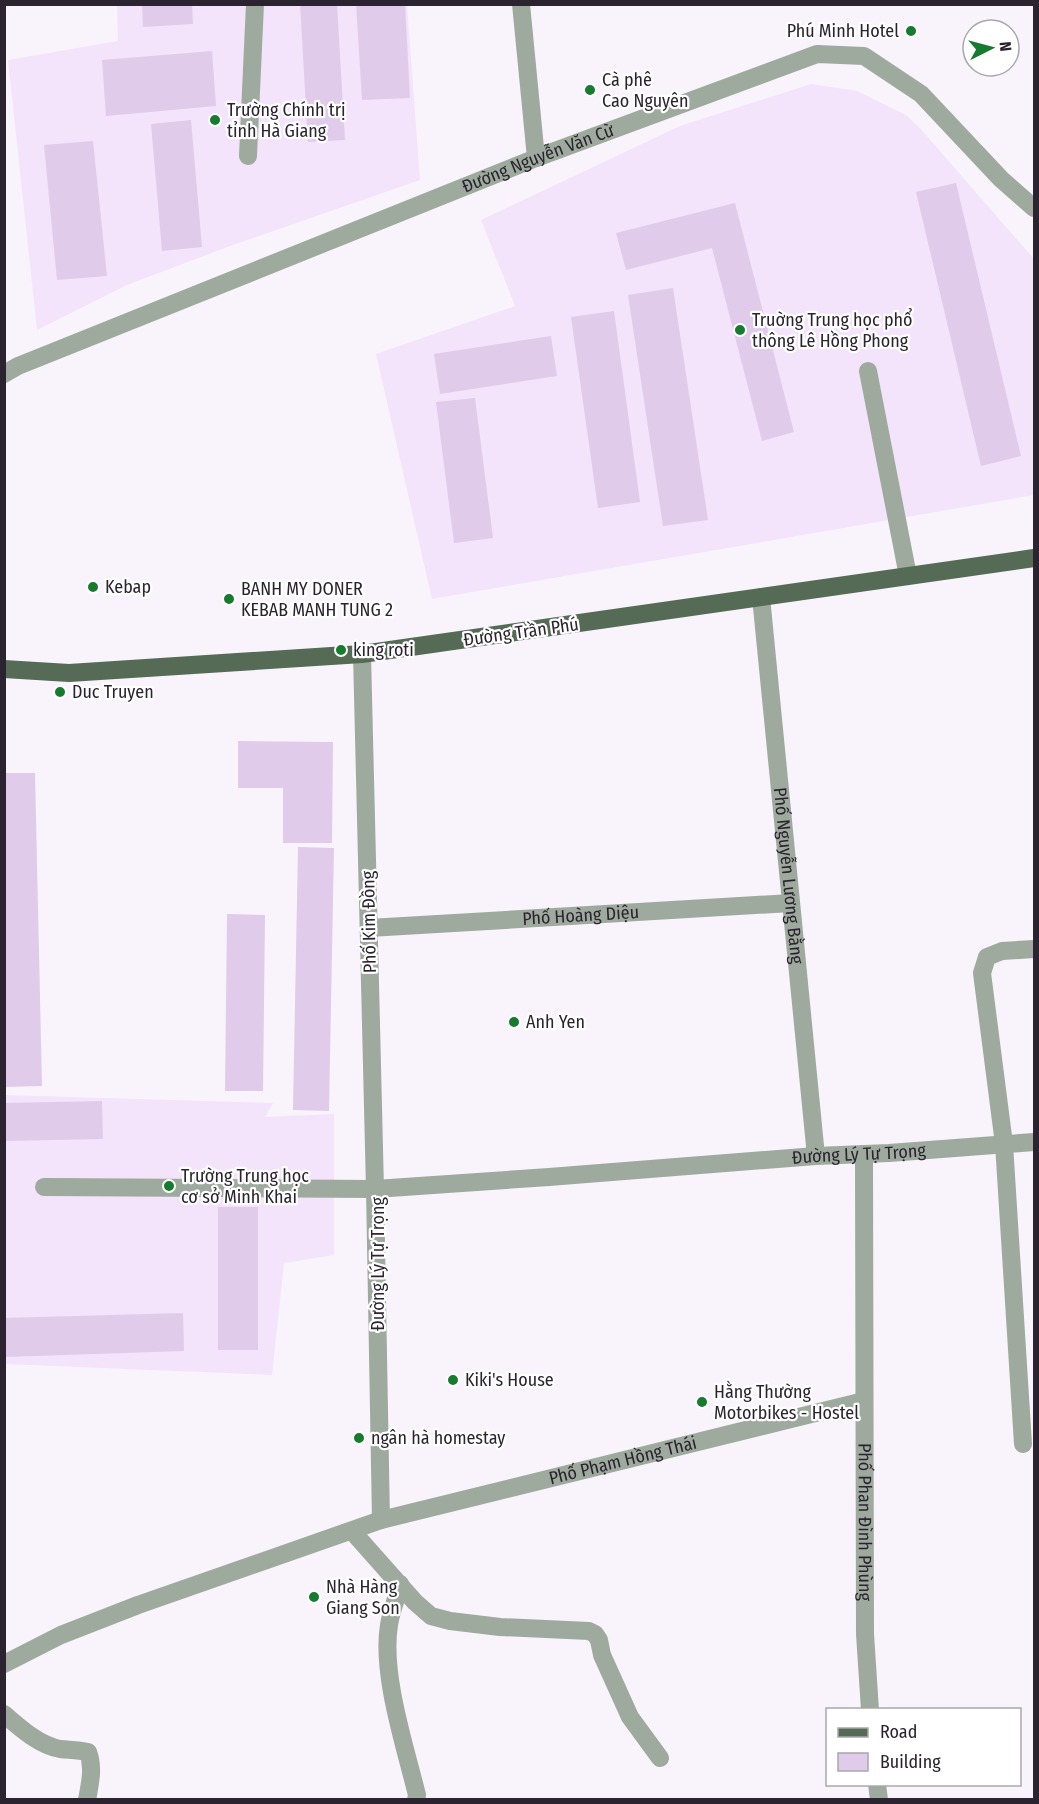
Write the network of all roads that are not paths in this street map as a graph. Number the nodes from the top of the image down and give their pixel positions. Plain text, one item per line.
1 (255, 4) edge
2 (521, 4) edge
3 (248, 156) dead end
4 (536, 158) junction
5 (1035, 208) edge
6 (868, 371) dead end
7 (4, 374) edge
8 (1035, 558) edge
9 (908, 576) junction
10 (761, 597) junction
11 (362, 654) junction
12 (4, 669) edge
13 (791, 903) junction
14 (369, 928) junction
15 (1035, 949) edge
16 (1035, 1142) edge
17 (1004, 1144) junction
18 (864, 1154) junction
19 (816, 1155) junction
20 (44, 1187) dead end
21 (375, 1189) junction
22 (864, 1401) junction
23 (1023, 1444) dead end
24 (381, 1520) junction
25 (352, 1531) junction
26 (400, 1584) junction
27 (4, 1664) edge
28 (870, 1708) edge
29 (4, 1714) edge
30 (660, 1758) dead end
31 (87, 1800) edge
32 (416, 1800) edge

1 - 3 street
2 - 4 street
4 - 5 street, Đường Nguyễn Văn Cừ
4 - 7 street, Đường Nguyễn Văn Cừ
6 - 9 street
8 - 9 main road, Đường Trần Phú
9 - 10 main road, Đường Trần Phú
10 - 11 main road, Đường Trần Phú
10 - 13 street, Phố Nguyễn Lương Bằng
11 - 12 main road, Đường Trần Phú
11 - 14 street, Phố Kim Đồng
13 - 14 street, Phố Hoàng Diệu
13 - 19 street, Phố Nguyễn Lương Bằng
14 - 21 street, Phố Kim Đồng
15 - 17 street
16 - 17 street, Đường Lý Tự Trọng
17 - 18 street, Đường Lý Tự Trọng
17 - 23 street
18 - 19 street, Đường Lý Tự Trọng
18 - 22 street, Phố Phan Đình Phùng
19 - 21 street, Đường Lý Tự Trọng
20 - 21 street
21 - 24 street, Đường Lý Tự Trọng
22 - 24 street, Phố Phạm Hồng Thái
22 - 28 street, Phố Phan Đình Phùng
24 - 25 street
25 - 26 street
25 - 27 street
26 - 30 street
26 - 32 street
29 - 31 street

